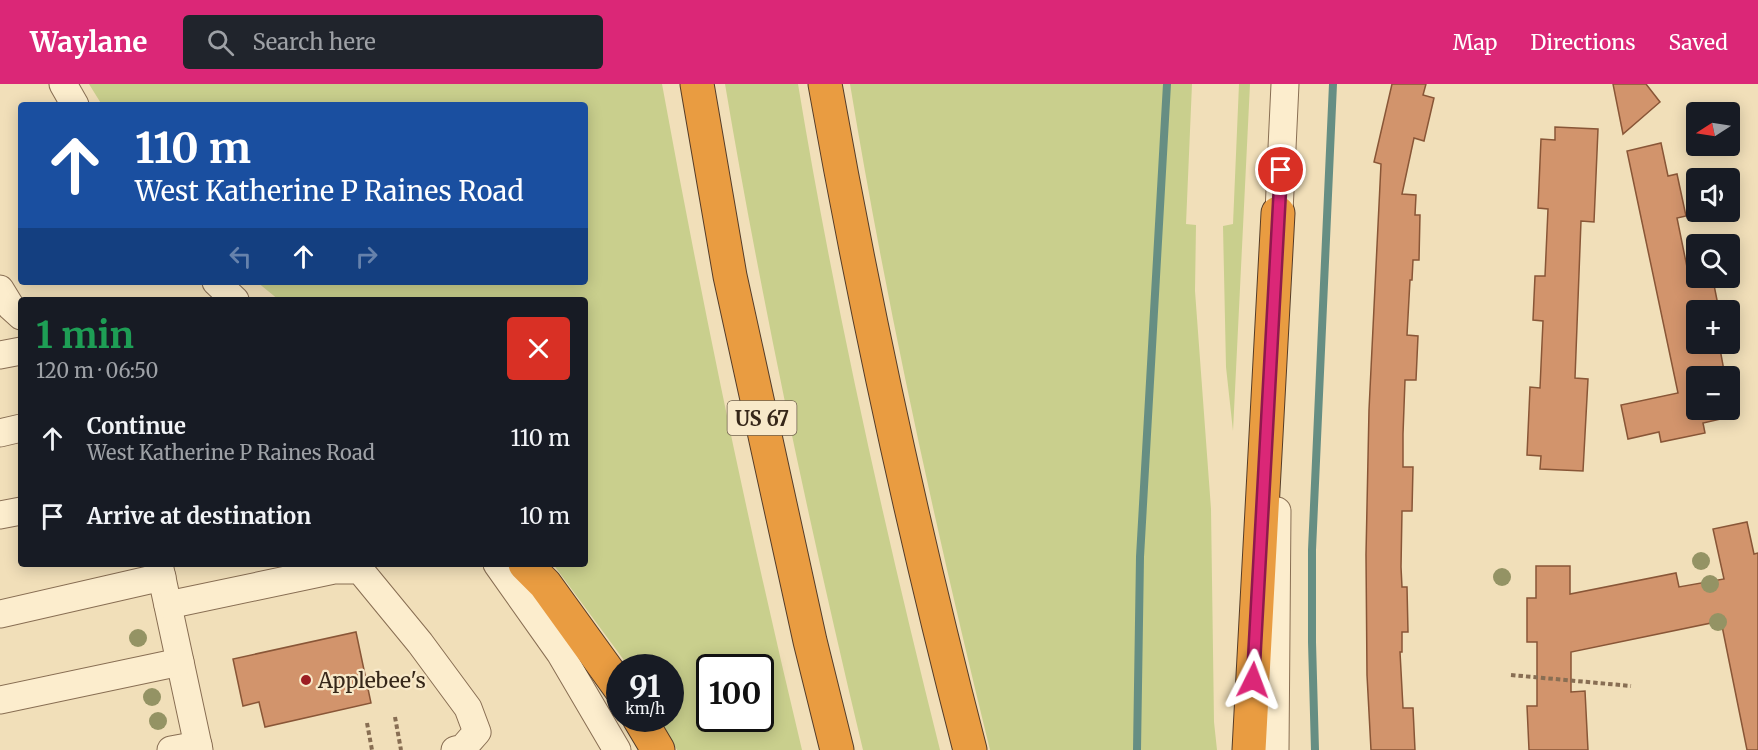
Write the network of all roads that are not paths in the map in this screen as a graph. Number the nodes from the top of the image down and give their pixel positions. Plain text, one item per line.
1 (63, 84) edge
2 (698, 84) edge
3 (825, 84) edge
4 (831, 84) edge
5 (1285, 84) edge
6 (73, 102) edge
7 (836, 142) junction
8 (1278, 213) junction
9 (219, 285) edge
10 (0, 289) edge
11 (232, 297) edge
12 (18, 313) edge
13 (18, 352) edge
14 (0, 355) edge
15 (18, 429) edge
16 (0, 433) edge
17 (18, 512) edge
18 (0, 516) edge
19 (499, 567) edge
20 (528, 567) edge
21 (161, 571) edge
22 (168, 605) junction
23 (0, 614) edge
24 (180, 662) junction
25 (606, 669) edge
26 (0, 700) edge
27 (647, 732) edge
28 (198, 747) edge
29 (171, 750) edge
30 (455, 750) edge
31 (617, 750) edge
32 (658, 750) edge
33 (837, 750) edge
34 (970, 750) edge
35 (1249, 750) edge
36 (1275, 750) edge

1 - 6 street
2 - 33 highway, US 67
3 - 7 highway
4 - 7 highway
5 - 8 street
7 - 34 highway
8 - 35 highway
8 - 36 street
9 - 11 street
10 - 12 street
13 - 14 street
15 - 16 street
17 - 18 street
19 - 31 street
20 - 25 highway
21 - 22 street
21 - 23 street
22 - 24 street
22 - 30 street
24 - 26 street
24 - 28 street
27 - 32 highway
28 - 29 street

